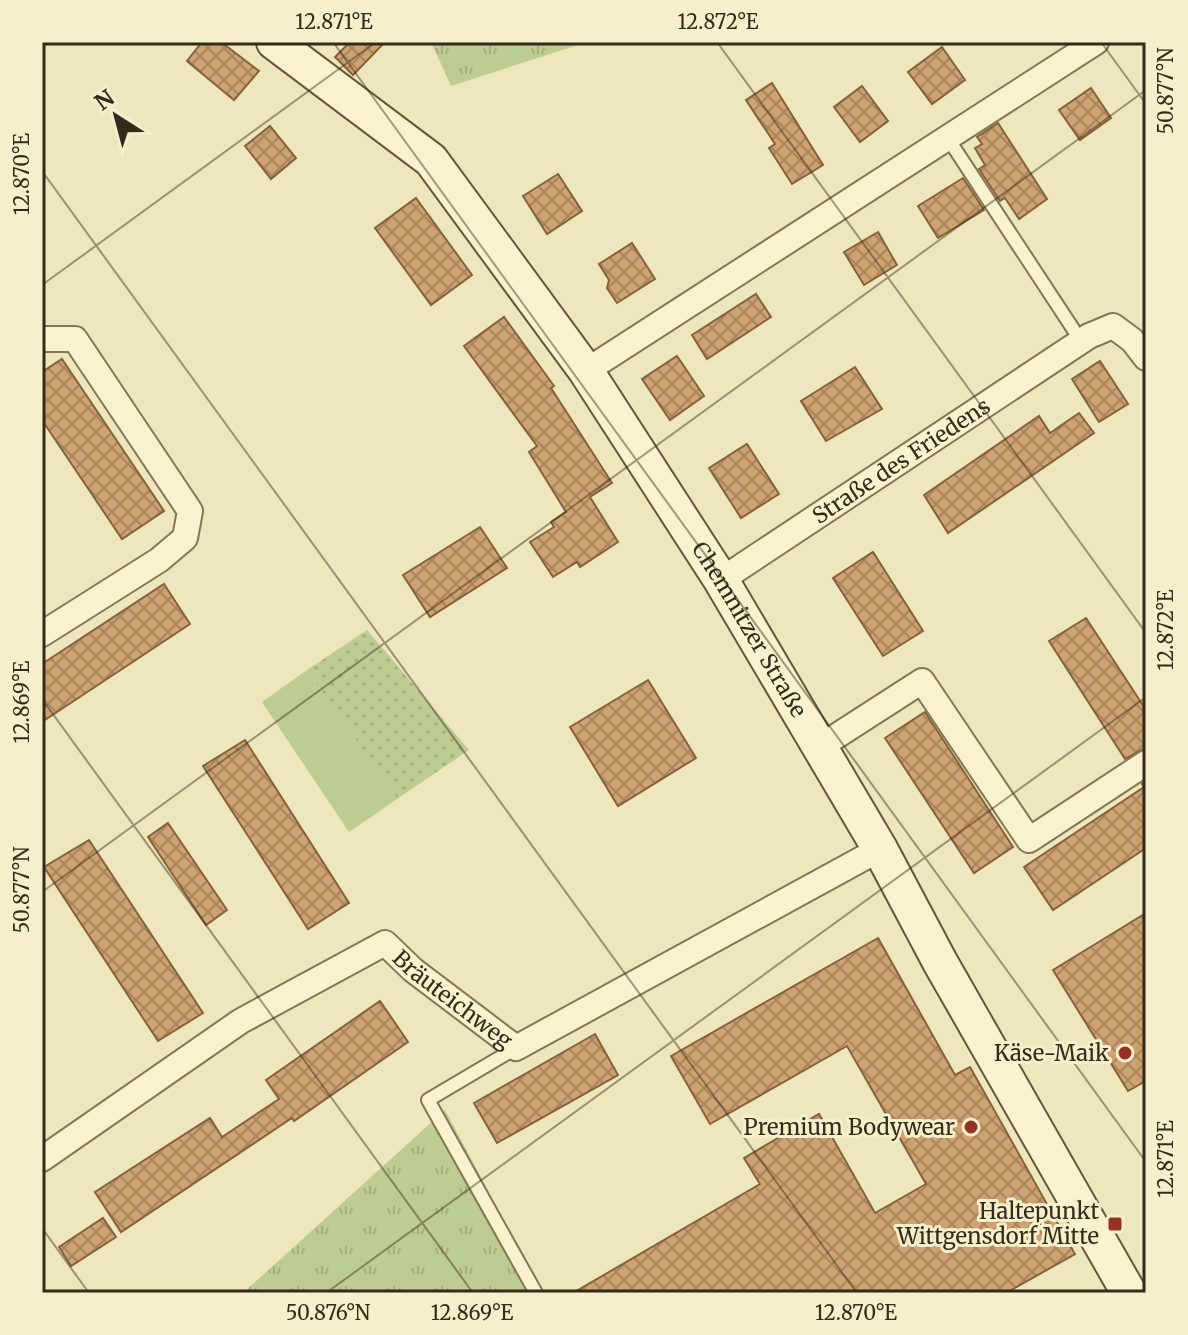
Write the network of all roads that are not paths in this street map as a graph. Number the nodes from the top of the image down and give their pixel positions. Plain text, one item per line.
1 (274, 42) edge
2 (1096, 42) edge
3 (947, 137) junction
4 (42, 339) edge
5 (1081, 341) junction
6 (1146, 358) edge
7 (586, 371) junction
8 (721, 580) junction
9 (42, 634) edge
10 (818, 748) junction
11 (1146, 763) edge
12 (880, 849) junction
13 (516, 1048) junction
14 (42, 1159) edge
15 (536, 1293) edge
16 (1129, 1293) edge

1 - 7 street, Chemnitzer Straße
2 - 3 street
3 - 5 lane
3 - 7 street
4 - 9 street
5 - 6 street, Straße des Friedens
5 - 8 street, Straße des Friedens
7 - 8 street, Chemnitzer Straße
8 - 10 street, Chemnitzer Straße
10 - 11 street
10 - 12 street, Chemnitzer Straße
12 - 13 street, Bräuteichweg
12 - 16 street, Chemnitzer Straße
13 - 14 street, Bräuteichweg
13 - 15 lane

